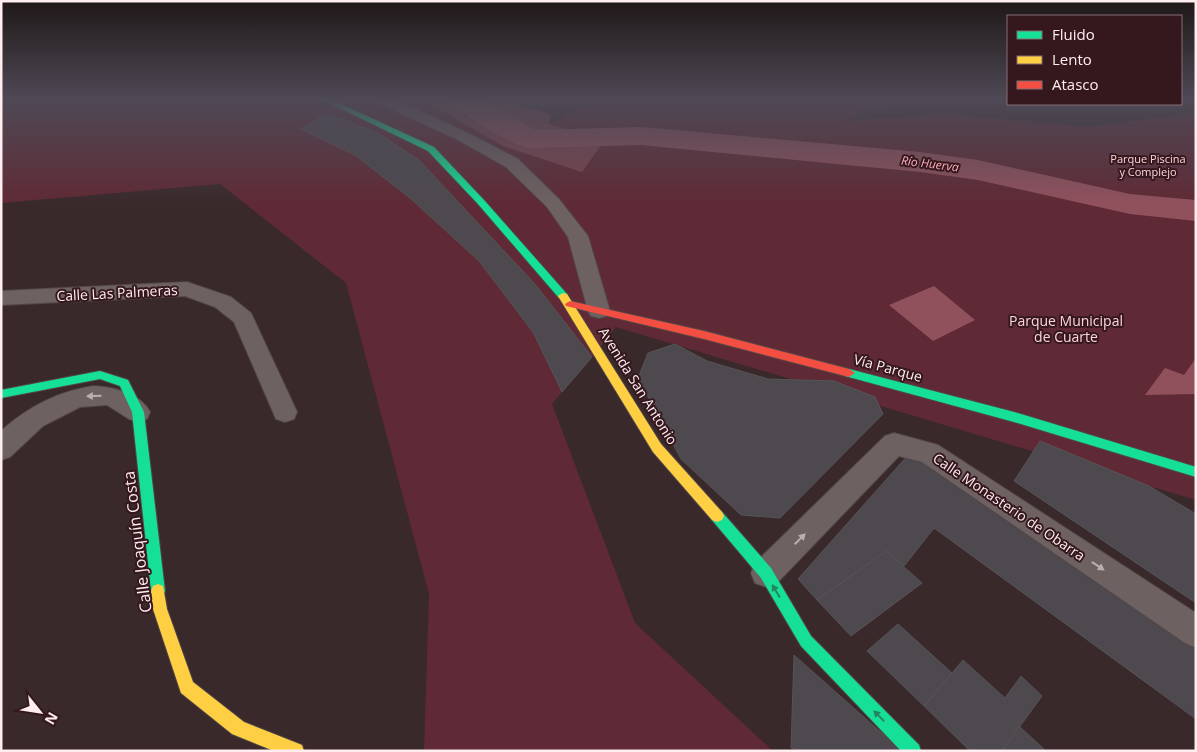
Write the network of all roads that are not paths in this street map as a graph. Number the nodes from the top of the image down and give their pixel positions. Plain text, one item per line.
1 (399, 134) edge
2 (458, 134) edge
3 (1, 298) edge
4 (570, 304) junction
5 (599, 311) junction
6 (1, 394) edge
7 (138, 412) junction
8 (285, 412) dead end
9 (1, 449) edge
10 (1196, 472) edge
11 (766, 574) junction
12 (1196, 632) edge
13 (296, 751) edge
14 (913, 751) edge

1 - 4 street, Avenida San Antonio
2 - 5 street
3 - 8 street, Calle Las Palmeras
4 - 5 street, Vía Parque
4 - 11 street, Avenida San Antonio
5 - 10 street, Vía Parque
6 - 7 street, Calle Joaquín Costa
7 -> 9 street
7 - 13 street, Calle Joaquín Costa
11 -> 12 street, Calle Monasterio de Obarra
14 -> 11 street, Avenida San Antonio

